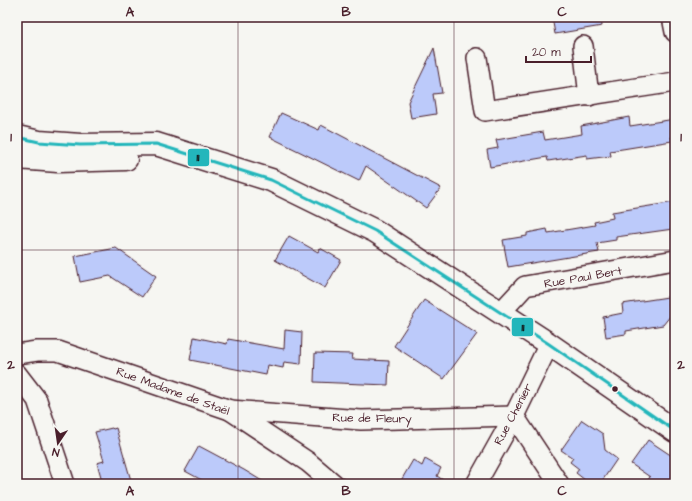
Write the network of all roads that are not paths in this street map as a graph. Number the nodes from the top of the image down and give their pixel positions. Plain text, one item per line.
1 (672, 17) edge
2 (675, 32) edge
3 (583, 46) dead end
4 (477, 58) dead end
5 (675, 82) edge
6 (589, 96) junction
7 (17, 137) edge
8 (17, 158) edge
9 (199, 158) junction
10 (675, 260) edge
11 (501, 312) junction
12 (549, 344) junction
13 (17, 354) edge
14 (17, 374) edge
15 (230, 410) junction
16 (514, 416) junction
17 (654, 416) junction
18 (675, 422) edge
19 (675, 432) edge
20 (65, 484) edge
21 (334, 484) edge
22 (476, 484) edge
23 (559, 484) edge

1 - 2 street
3 - 6 street
4 - 6 street
5 - 6 street
7 - 9 main road
8 - 9 main road
9 - 11 main road
10 - 11 street, Rue Paul Bert
11 - 12 main road
12 - 16 street, Rue Chenier
12 - 17 main road
13 - 15 street, Rue Madame de Staël
14 - 20 street
15 - 16 street, Rue de Fleury
15 - 21 street, Rue Madame de Staël
16 - 22 street, Rue Chenier
16 - 23 street
17 - 18 street
17 - 19 main road

